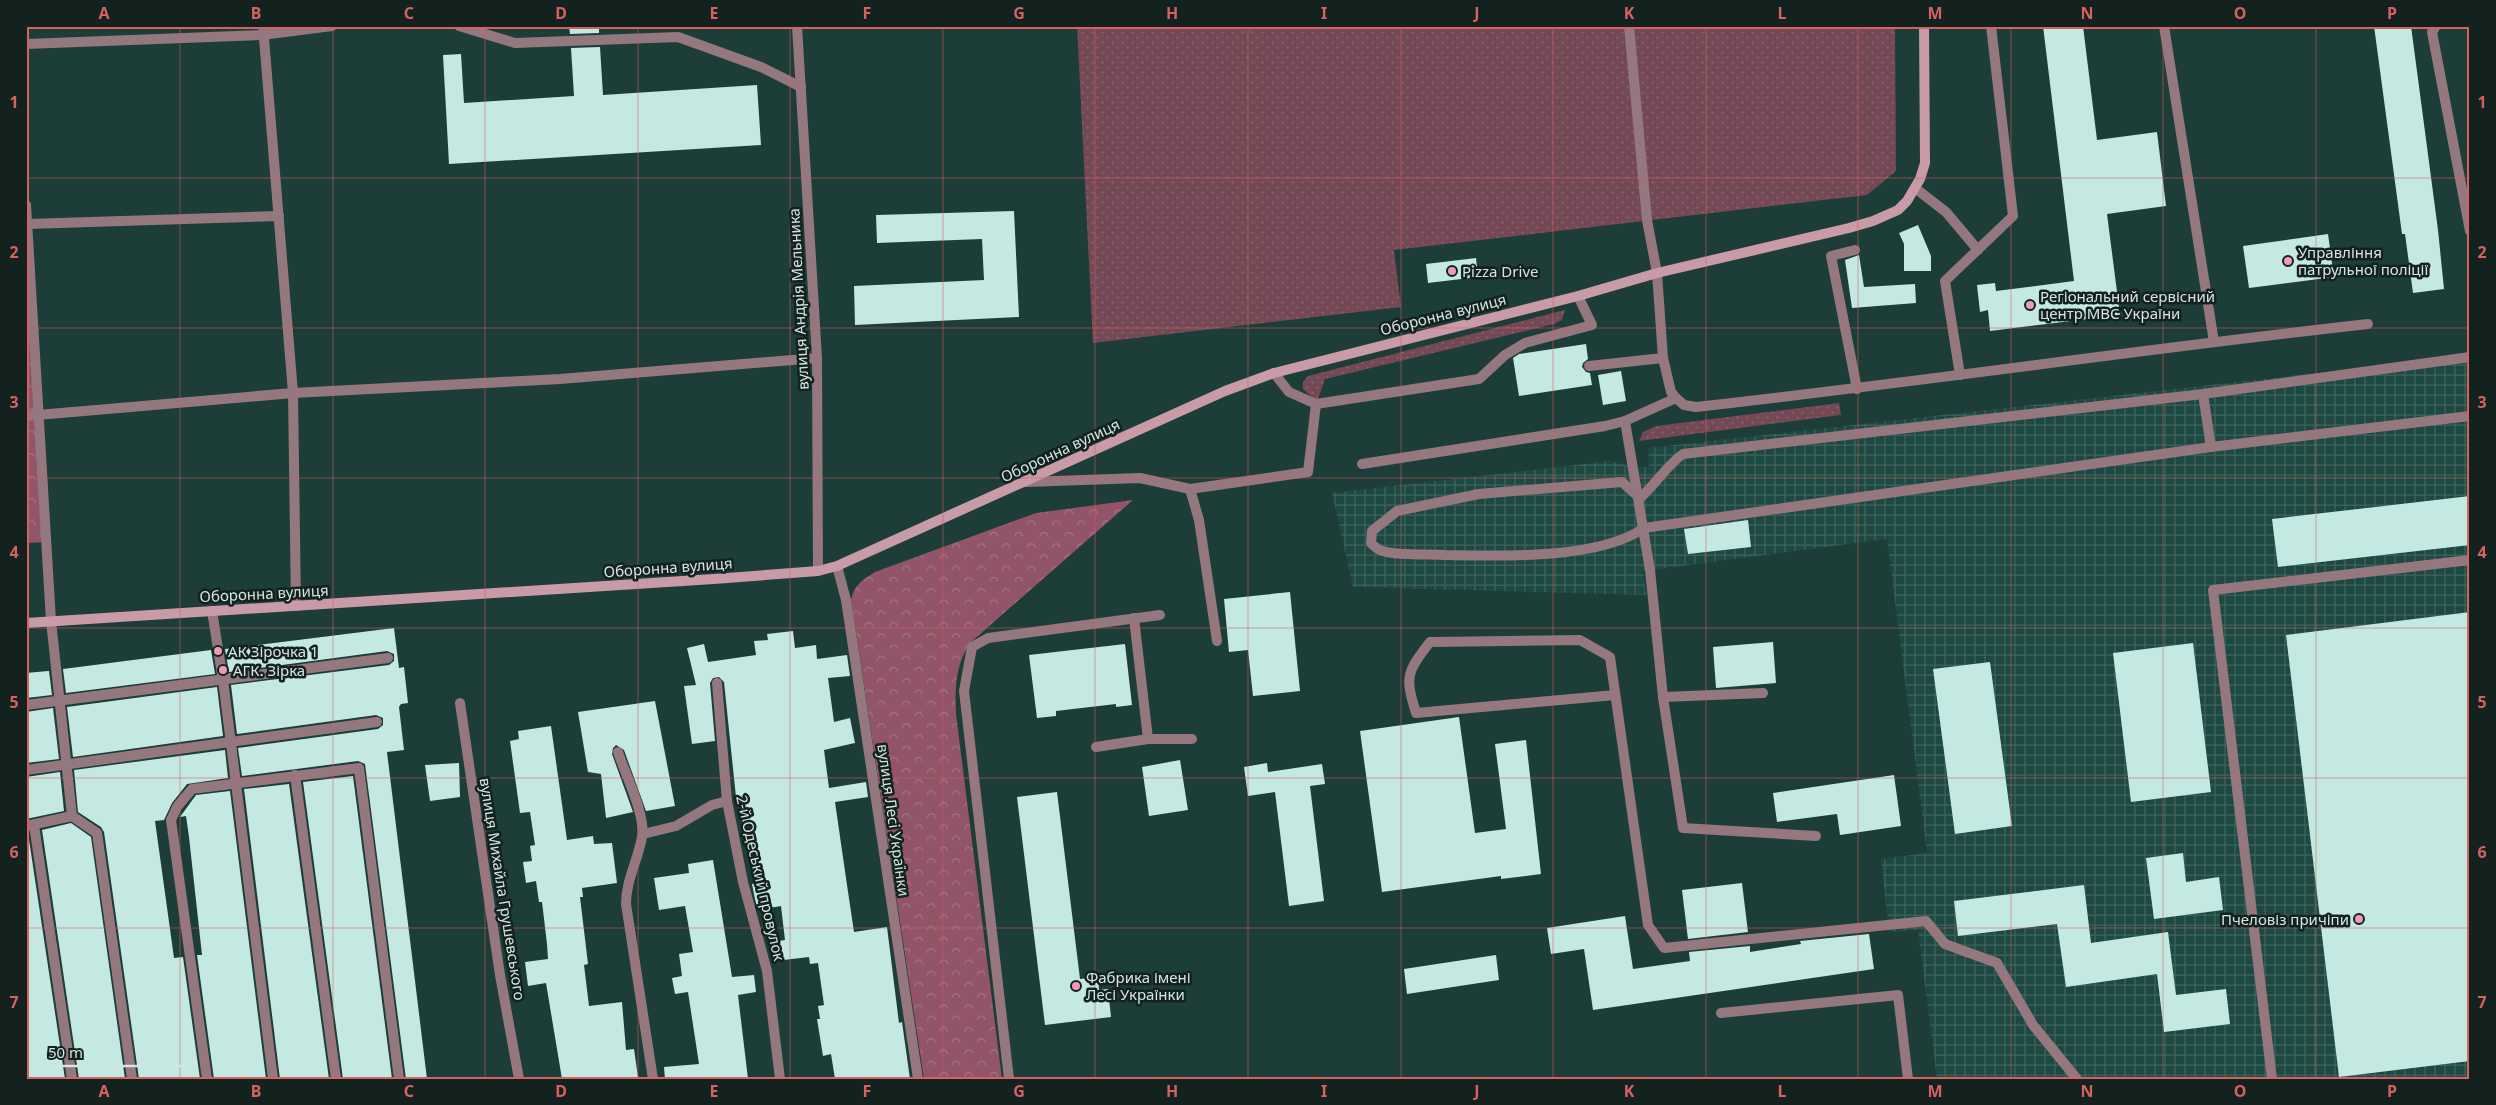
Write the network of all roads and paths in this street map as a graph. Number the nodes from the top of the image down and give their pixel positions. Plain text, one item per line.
1 (332, 26) edge
2 (458, 26) edge
3 (797, 26) edge
4 (1630, 26) edge
5 (1924, 26) edge
6 (1991, 26) edge
7 (2164, 26) edge
8 (2436, 26) edge
9 (263, 30) edge
10 (26, 44) edge
11 (801, 87) junction
12 (1915, 188) junction
13 (26, 205) edge
14 (279, 216) junction
15 (27, 224) edge
16 (2470, 231) edge
17 (1855, 250) dead end
18 (1978, 250) junction
19 (1657, 273) junction
20 (1578, 296) junction
21 (2368, 324) dead end
22 (2214, 342) junction
23 (2470, 357) edge
24 (817, 358) junction
25 (1663, 358) junction
26 (1589, 366) dead end
27 (1274, 373) junction
28 (1960, 375) junction
29 (1857, 388) junction
30 (293, 393) junction
31 (2203, 394) junction
32 (1676, 398) junction
33 (1316, 404) junction
34 (40, 415) junction
35 (26, 416) edge
36 (2470, 416) edge
37 (1626, 421) junction
38 (2211, 448) junction
39 (1362, 464) dead end
40 (1026, 482) junction
41 (1190, 489) junction
42 (1640, 498) junction
43 (1644, 528) junction
44 (2470, 560) edge
45 (838, 566) junction
46 (818, 571) junction
47 (296, 606) junction
48 (212, 611) junction
49 (1160, 615) dead end
50 (1134, 618) junction
51 (51, 621) junction
52 (26, 622) edge
53 (1217, 641) dead end
54 (388, 658) dead end
55 (223, 680) junction
56 (717, 683) dead end
57 (1763, 693) dead end
58 (1615, 695) junction
59 (1663, 697) junction
60 (59, 701) junction
61 (460, 703) dead end
62 (26, 705) edge
63 (377, 722) dead end
64 (1148, 740) junction
65 (1192, 740) dead end
66 (231, 741) junction
67 (1096, 747) dead end
68 (618, 752) dead end
69 (67, 766) junction
70 (26, 770) edge
71 (295, 775) junction
72 (237, 784) junction
73 (727, 801) junction
74 (72, 816) junction
75 (30, 826) edge
76 (642, 834) junction
77 (1816, 836) dead end
78 (1720, 1013) dead end
79 (72, 1079) edge
80 (132, 1079) edge
81 (207, 1079) edge
82 (273, 1079) edge
83 (336, 1079) edge
84 (399, 1079) edge
85 (519, 1079) edge
86 (653, 1079) edge
87 (780, 1079) edge
88 (918, 1079) edge
89 (1009, 1079) edge
90 (1908, 1079) edge
91 (2077, 1079) edge
92 (2272, 1079) edge

1 - 9 street
2 - 11 street
3 - 11 street, вулиця Андрія Мельника
4 - 19 street
5 - 12 street, Оборонна вулиця
6 - 18 street
7 - 22 street
8 - 16 street
9 - 10 street
9 - 14 street
11 - 24 street, вулиця Андрія Мельника
12 - 18 street
12 - 19 street, Оборонна вулиця
13 - 15 street
14 - 15 street
14 - 30 street
15 - 34 street
17 - 29 street
18 - 28 street
19 - 20 street, Оборонна вулиця
19 - 25 street
20 - 27 street, Оборонна вулиця
20 - 33 street
21 - 22 street
22 - 28 street
23 - 31 street
24 - 30 street
24 - 46 street, вулиця Андрія Мельника
25 - 26 street
25 - 32 street
27 - 33 street
27 - 40 street, Оборонна вулиця
28 - 29 street
29 - 32 street
30 - 34 street
30 - 47 street
31 - 38 street
31 - 42 street
32 - 37 street
33 - 41 street
34 - 35 street
34 - 51 street
36 - 38 street
37 - 39 street
37 - 42 street
38 - 43 street
40 - 41 street
40 - 45 street, Оборонна вулиця
41 - 53 street
42 - 43 street
42 - 43 street
43 - 59 street
44 - 92 street
45 - 46 street, Оборонна вулиця
45 - 88 street, вулиця Лесі Українки
46 - 47 street, Оборонна вулиця
47 - 48 street, Оборонна вулиця
48 - 51 street, Оборонна вулиця
48 - 55 street
49 - 50 street
50 - 64 street
50 - 89 street
51 - 52 street, Оборонна вулиця
51 - 60 street
54 - 55 street
55 - 60 street
55 - 66 street
56 - 73 street, 2-й Одеський провулок
57 - 59 street
58 - 58 street
58 - 91 street
59 - 77 street
60 - 62 street
60 - 69 street
61 - 85 street, вулиця Михайла Грушевського
63 - 66 street
64 - 65 street
64 - 67 street
66 - 69 street
66 - 72 street
68 - 76 street
69 - 70 street
69 - 74 street
71 - 72 street
71 - 83 street
71 - 84 street
72 - 81 street
72 - 82 street
73 - 76 street
73 - 87 street, 2-й Одеський провулок
74 - 75 street
74 - 80 street
75 - 79 street
76 - 86 street
78 - 90 street

